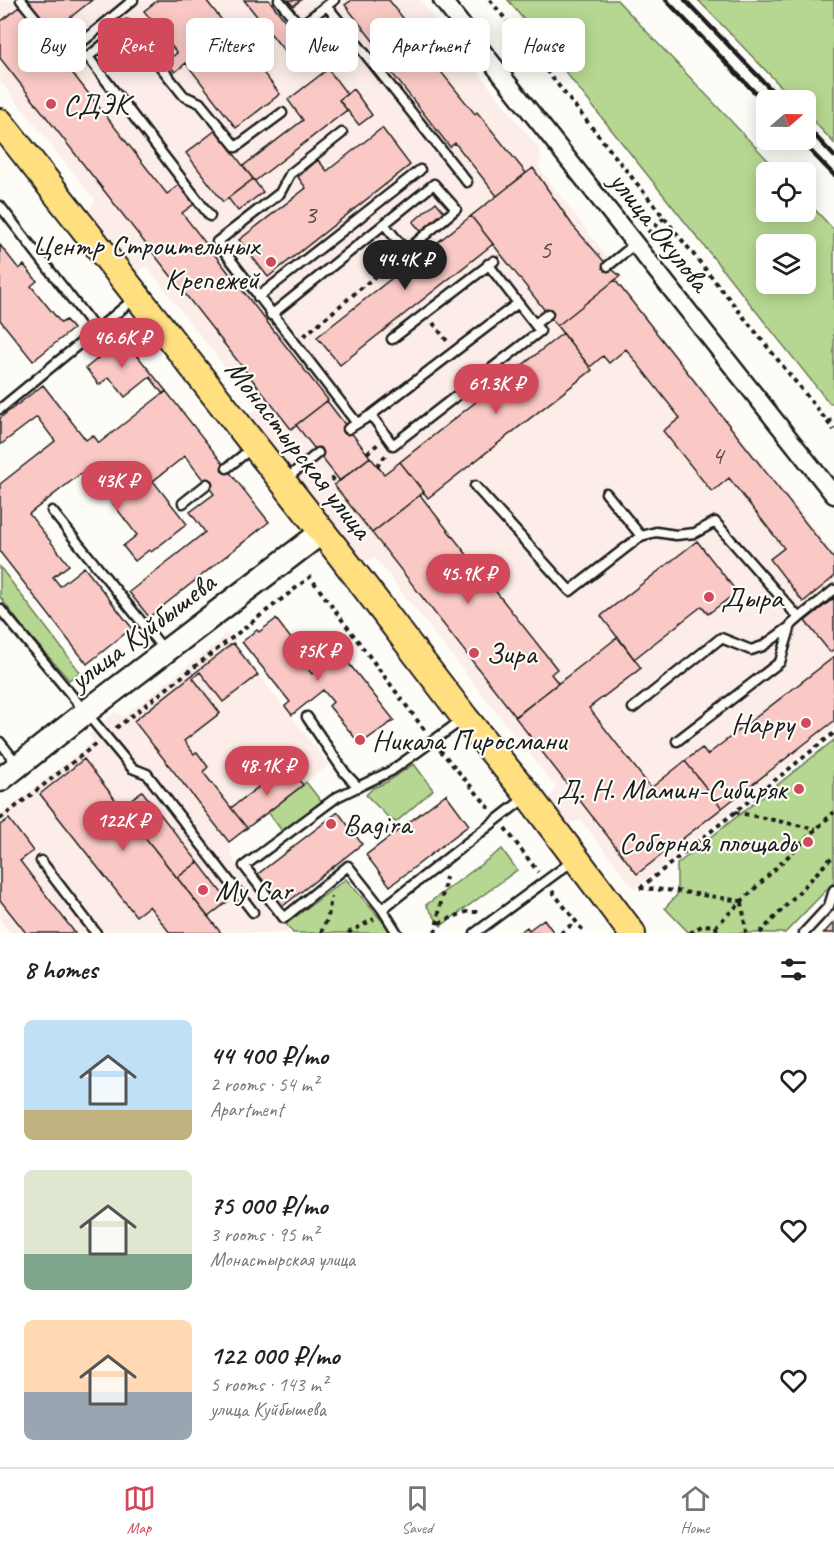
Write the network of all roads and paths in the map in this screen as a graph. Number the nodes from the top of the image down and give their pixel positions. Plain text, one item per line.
1 (21, 0) edge
2 (133, 0) edge
3 (279, 0) edge
4 (334, 0) edge
5 (442, 0) edge
6 (490, 0) edge
7 (327, 6) junction
8 (36, 18) edge
9 (86, 39) edge
10 (88, 57) joint
11 (282, 113) dead end
12 (0, 122) edge
13 (342, 134) dead end
14 (420, 170) dead end
15 (467, 182) dead end
16 (0, 206) edge
17 (210, 216) dead end
18 (665, 217) junction
19 (384, 224) junction
20 (635, 244) junction
21 (406, 251) junction
22 (608, 266) dead end
23 (137, 297) junction
24 (258, 297) junction
25 (518, 303) junction
26 (425, 313) junction
27 (548, 314) dead end
28 (271, 315) junction
29 (535, 324) junction
30 (96, 330) junction
31 (392, 339) dead end
32 (294, 344) junction
33 (456, 352) junction
34 (2, 404) edge
35 (371, 415) junction
36 (834, 419) edge
37 (356, 422) junction
38 (828, 422) junction
39 (348, 429) dead end
40 (834, 430) edge
41 (255, 446) junction
42 (318, 453) dead end
43 (227, 468) dead end
44 (336, 476) dead end
45 (282, 481) junction
46 (207, 484) dead end
47 (324, 486) dead end
48 (475, 486) dead end
49 (606, 493) dead end
50 (834, 495) edge
51 (183, 503) dead end
52 (52, 511) dead end
53 (322, 532) junction
54 (641, 536) junction
55 (834, 590) edge
56 (0, 609) edge
57 (799, 618) junction
58 (791, 626) junction
59 (165, 652) junction
60 (633, 708) dead end
61 (86, 712) junction
62 (307, 717) dead end
63 (465, 718) junction
64 (834, 733) edge
65 (106, 737) junction
66 (433, 741) junction
67 (677, 741) dead end
68 (0, 742) edge
69 (18, 766) junction
70 (0, 780) edge
71 (358, 787) junction
72 (528, 795) junction
73 (735, 812) junction
74 (834, 812) edge
75 (829, 817) junction
76 (498, 818) junction
77 (0, 819) edge
78 (834, 821) edge
79 (816, 829) junction
80 (834, 855) edge
81 (449, 858) junction
82 (576, 859) junction
83 (41, 861) dead end
84 (327, 882) junction
85 (545, 882) junction
86 (834, 890) edge
87 (742, 901) junction
88 (832, 908) edge
89 (382, 909) junction
90 (253, 912) dead end
91 (493, 920) junction
92 (576, 921) junction
93 (438, 923) junction
94 (716, 927) junction
95 (96, 933) edge
96 (321, 933) edge
97 (348, 933) edge
98 (397, 933) edge
99 (435, 933) edge
100 (475, 933) edge
101 (561, 933) edge
102 (585, 933) edge
103 (632, 933) edge
104 (690, 933) edge
105 (717, 933) edge
106 (746, 933) edge
107 (760, 933) edge
108 (804, 933) edge

1 - 8 lane
2 - 9 lane
3 - 7 lane
4 - 7 lane
5 - 20 street, улица Окулова
6 - 18 path
7 - 15 lane
10 - 11 lane
10 - 17 lane
12 - 23 main road, Монастырская улица
13 - 24 lane
14 - 24 lane
16 - 30 lane
18 - 20 path
18 - 38 path
19 - 21 lane
19 - 21 lane
19 - 28 lane
20 - 22 lane
20 - 50 street, улица Окулова
21 - 32 path
23 - 30 lane
23 - 41 main road, Монастырская улица
24 - 28 lane
25 - 26 lane
25 - 29 lane
25 - 33 lane
26 - 31 lane
26 - 33 path
27 - 29 lane
28 - 32 lane
29 - 35 lane
30 - 34 lane
32 - 37 lane
33 - 35 lane
35 - 37 lane
36 - 38 path
37 - 39 lane
38 - 40 path
41 - 43 lane
41 - 45 main road, Монастырская улица
42 - 45 lane
44 - 47 path
45 - 53 main road, Монастырская улица
46 - 51 lane
48 - 54 lane
49 - 54 lane
52 - 59 lane
53 - 59 street, улица Куйбышева
53 - 63 main road, Монастырская улица
54 - 57 lane
55 - 57 lane
56 - 61 lane
57 - 58 lane
58 - 60 lane
58 - 67 lane
59 - 61 street, улица Куйбышева
61 - 65 lane
61 - 69 street, улица Куйбышева
62 - 71 lane
63 - 66 lane
63 - 72 main road, Монастырская улица
64 - 73 path
65 - 66 path
65 - 77 path
65 - 90 lane
66 - 71 lane
66 - 76 path
68 - 69 lane
69 - 70 street, улица Куйбышева
71 - 84 lane
72 - 76 lane
72 - 82 main road, Монастырская улица
73 - 79 path
73 - 87 path
74 - 75 path
75 - 78 path
75 - 79 path
76 - 81 lane
76 - 85 path
79 - 87 path
80 - 107 path
81 - 89 lane
81 - 93 path
82 - 85 lane
82 - 103 main road, Монастырская улица
83 - 95 lane
84 - 89 lane
84 - 96 path
85 - 91 lane
85 - 92 path
86 - 88 lane
87 - 94 path
87 - 106 path
88 - 108 lane
89 - 97 path
89 - 98 lane
91 - 93 path
91 - 100 lane
92 - 101 path
92 - 102 path
93 - 99 path
94 - 104 path
94 - 105 path

